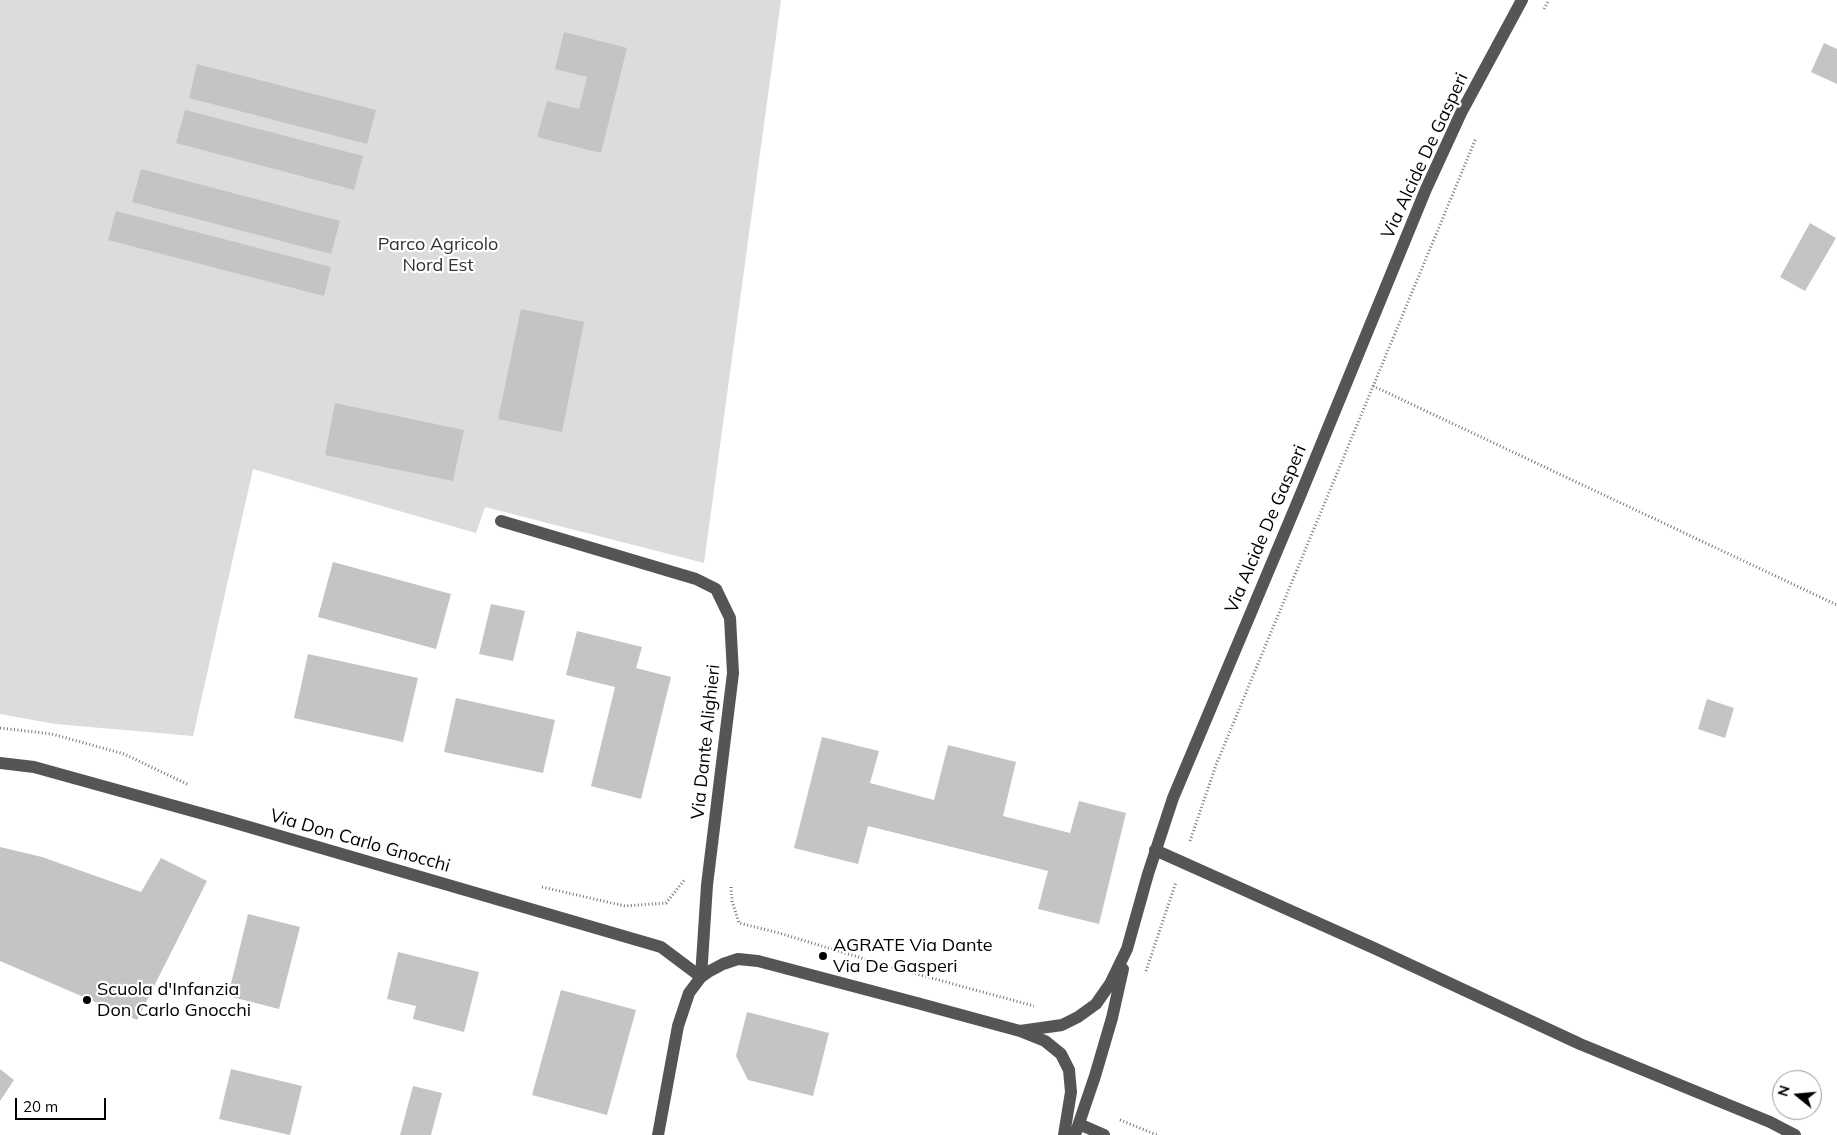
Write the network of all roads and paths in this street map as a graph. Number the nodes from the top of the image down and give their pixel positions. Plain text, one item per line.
1 (1522, 0) edge
2 (1549, 0) edge
3 (1540, 17) dead end
4 (1478, 135) dead end
5 (1373, 386) junction
6 (501, 521) dead end
7 (1837, 604) edge
8 (0, 728) edge
9 (0, 763) edge
10 (190, 786) dead end
11 (1155, 850) junction
12 (710, 857) junction
13 (1183, 864) junction
14 (731, 884) dead end
15 (541, 887) dead end
16 (1142, 896) junction
17 (1166, 912) junction
18 (1127, 949) junction
19 (1145, 976) dead end
20 (701, 977) junction
21 (1038, 1006) dead end
22 (1020, 1031) junction
23 (1077, 1130) edge
24 (1101, 1134) edge
25 (658, 1135) edge
26 (1064, 1135) edge
27 (1158, 1135) edge
28 (1795, 1135) edge

1 - 11 street, Via Alcide De Gasperi
2 - 3 path
4 - 5 path
5 - 7 path
5 - 13 path
6 - 12 street, Via Dante Alighieri
8 - 10 path
9 - 20 street, Via Don Carlo Gnocchi
11 - 13 street
11 - 16 street, Via Alcide De Gasperi
12 - 15 path
12 - 20 street, Via Dante Alighieri
13 - 17 path
13 - 28 street
14 - 21 path
16 - 17 path
16 - 18 street, Via Alcide De Gasperi
17 - 19 path
18 - 22 street, Via Alcide De Gasperi
18 - 23 street
20 - 22 street, Via Dante Alighieri
20 - 25 street, Via Dante Alighieri
22 - 26 street, Via Dante Alighieri
23 - 24 street
24 - 27 path

